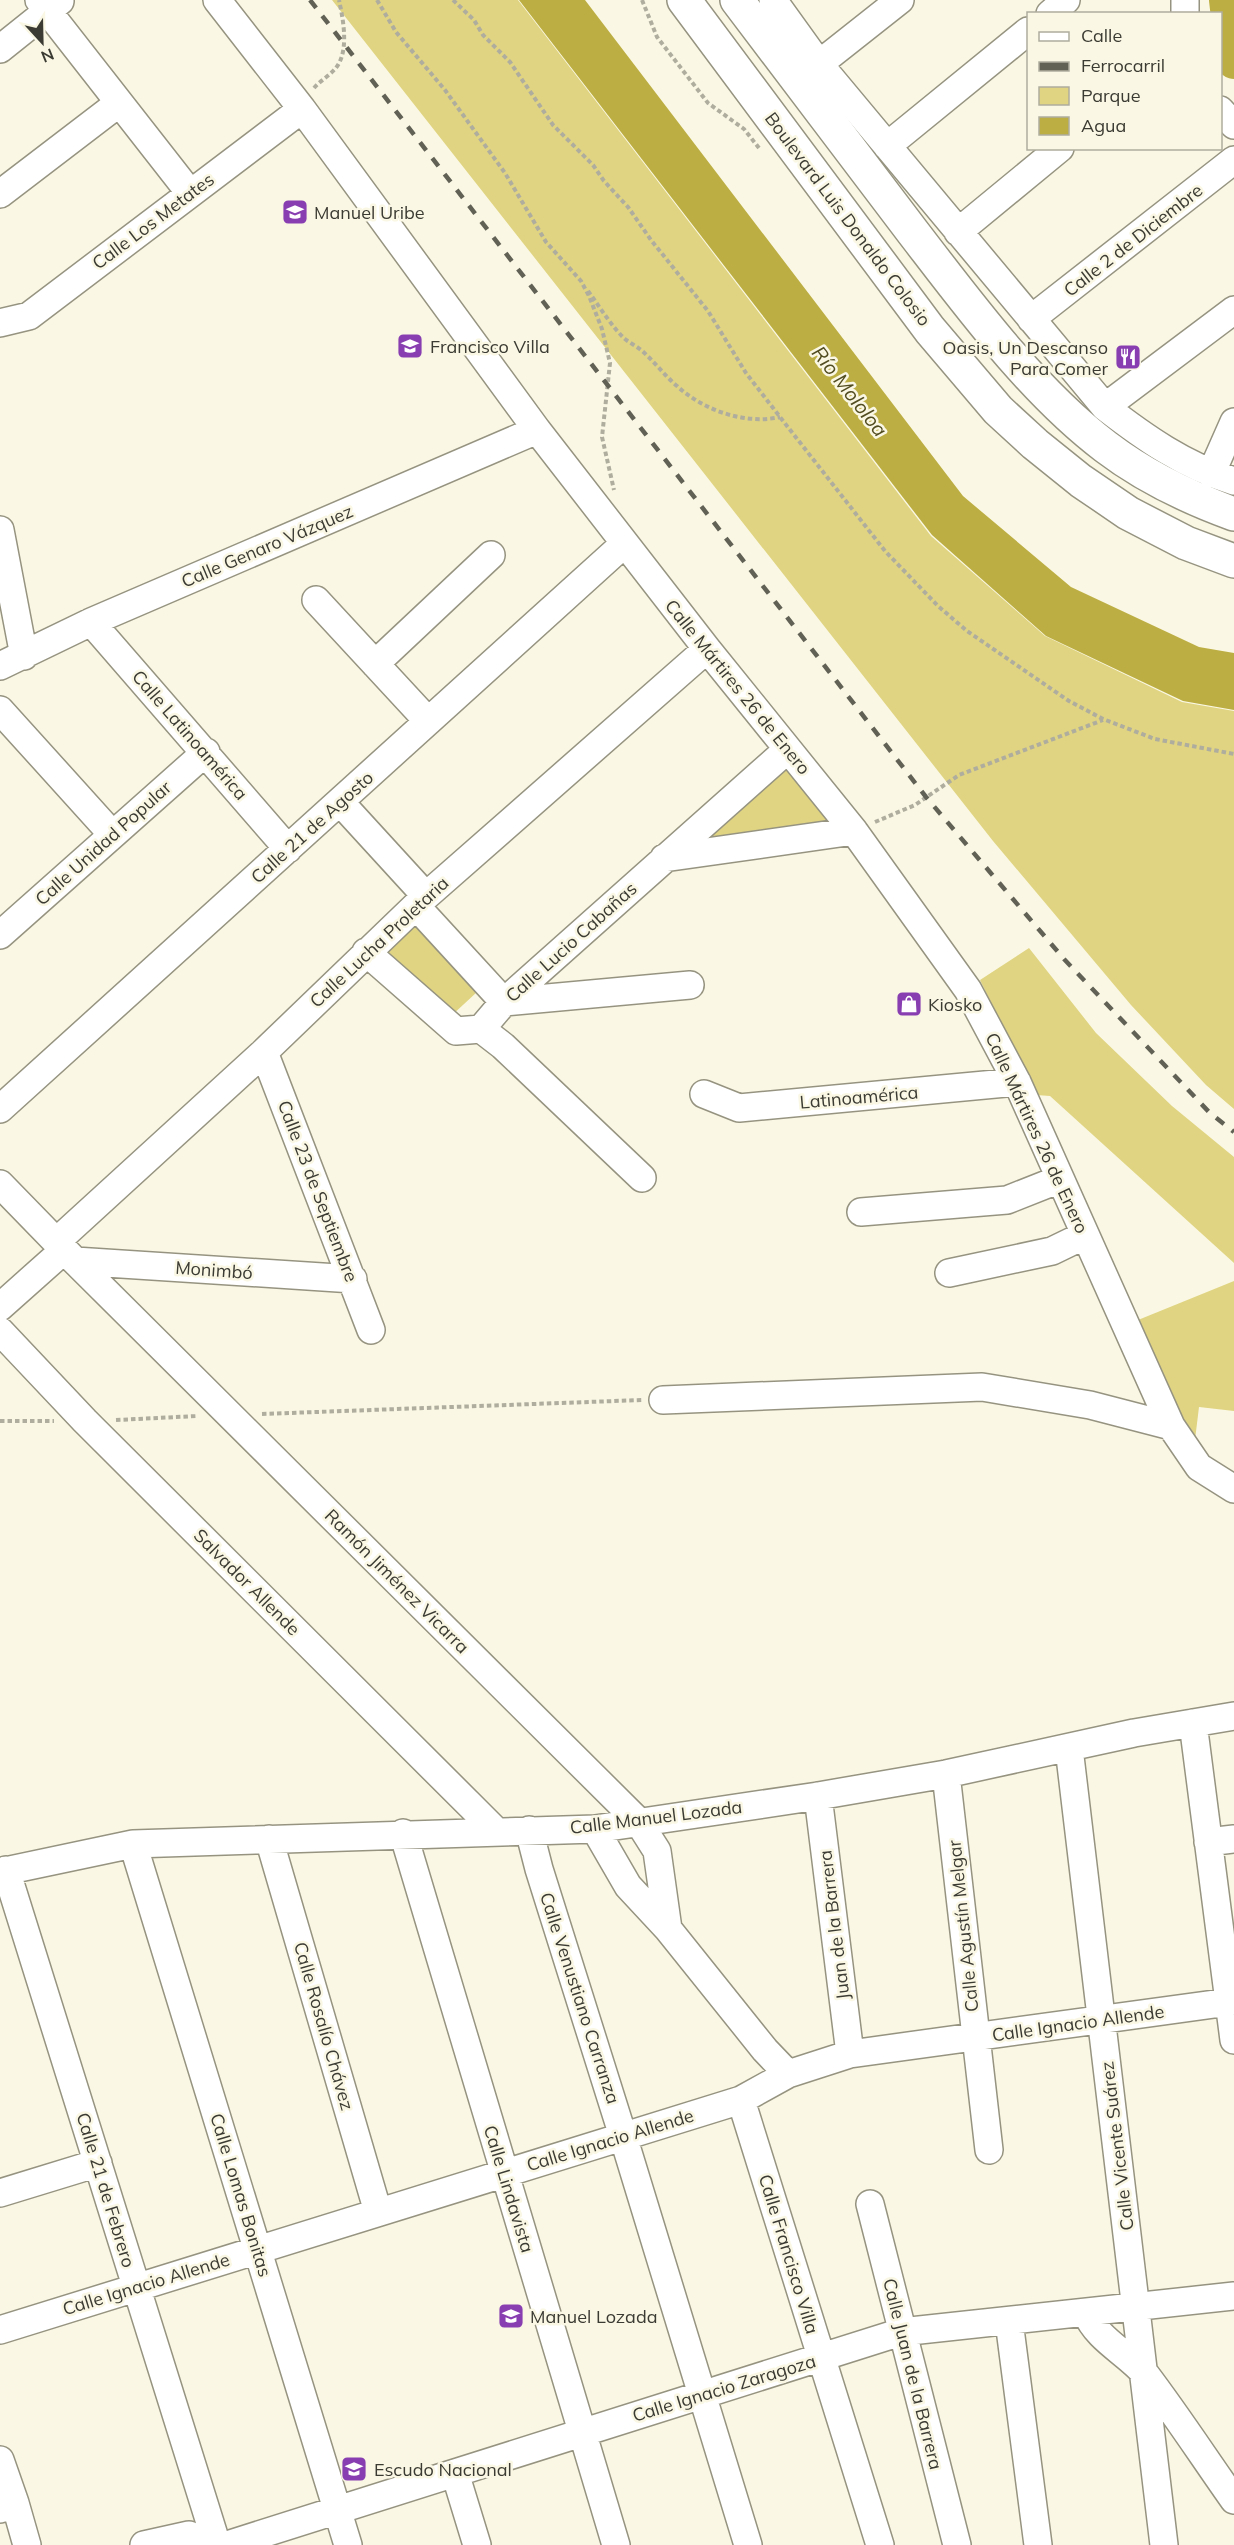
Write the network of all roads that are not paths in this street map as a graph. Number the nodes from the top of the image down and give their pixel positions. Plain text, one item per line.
1 (217, 0) edge
2 (737, 0) edge
3 (773, 0) edge
4 (900, 0) edge
5 (1066, 0) edge
6 (692, 3) edge
7 (49, 4) edge
8 (1052, 12) edge
9 (1027, 33) edge
10 (0, 49) edge
11 (819, 64) junction
12 (119, 103) junction
13 (302, 109) junction
14 (1222, 111) edge
15 (1234, 125) edge
16 (887, 146) junction
17 (1058, 150) edge
18 (1234, 160) edge
19 (190, 193) junction
20 (0, 194) edge
21 (958, 232) junction
22 (1234, 310) edge
23 (1031, 319) junction
24 (0, 323) edge
25 (1105, 407) junction
26 (1234, 422) edge
27 (537, 430) junction
28 (1222, 478) edge
29 (1234, 514) edge
30 (0, 530) edge
31 (624, 544) junction
32 (491, 555) dead end
33 (1234, 561) edge
34 (316, 600) dead end
35 (92, 622) junction
36 (707, 649) junction
37 (24, 656) junction
38 (375, 664) junction
39 (0, 666) edge
40 (0, 710) edge
41 (428, 721) junction
42 (787, 750) junction
43 (206, 752) junction
44 (340, 802) junction
45 (854, 831) junction
46 (112, 834) junction
47 (288, 849) junction
48 (664, 858) junction
49 (421, 901) junction
50 (4, 924) edge
51 (366, 952) junction
52 (690, 985) dead end
53 (504, 1002) junction
54 (481, 1029) junction
55 (264, 1052) junction
56 (1017, 1082) junction
57 (704, 1094) dead end
58 (0, 1109) edge
59 (642, 1178) dead end
60 (1060, 1179) junction
61 (0, 1184) edge
62 (861, 1212) dead end
63 (1085, 1235) junction
64 (65, 1251) junction
65 (949, 1273) dead end
66 (353, 1279) junction
67 (0, 1307) edge
68 (371, 1330) dead end
69 (0, 1331) edge
70 (663, 1400) road end
71 (1171, 1426) junction
72 (1234, 1489) edge
73 (1234, 1716) edge
74 (1193, 1723) junction
75 (1069, 1748) junction
76 (946, 1774) junction
77 (818, 1796) junction
78 (638, 1821) junction
79 (595, 1829) junction
80 (529, 1830) junction
81 (496, 1831) junction
82 (403, 1833) junction
83 (269, 1839) junction
84 (1221, 1841) edge
85 (133, 1844) junction
86 (3, 1871) edge
87 (668, 1929) junction
88 (1229, 2002) junction
89 (1102, 2019) junction
90 (975, 2037) junction
91 (1234, 2040) edge
92 (850, 2054) junction
93 (788, 2074) junction
94 (741, 2100) junction
95 (623, 2136) junction
96 (989, 2150) dead end
97 (98, 2163) junction
98 (505, 2173) junction
99 (0, 2193) edge
100 (870, 2204) dead end
101 (378, 2212) junction
102 (257, 2250) junction
103 (136, 2287) junction
104 (1234, 2296) edge
105 (1136, 2307) junction
106 (1086, 2312) junction
107 (1009, 2321) junction
108 (0, 2330) edge
109 (901, 2332) junction
110 (821, 2357) junction
111 (1144, 2373) junction
112 (702, 2395) junction
113 (582, 2433) junction
114 (0, 2460) edge
115 (455, 2473) junction
116 (1234, 2500) edge
117 (7, 2506) edge
118 (338, 2510) junction
119 (27, 2545) edge
120 (144, 2545) edge
121 (212, 2545) edge
122 (217, 2545) edge
123 (227, 2545) edge
124 (348, 2545) edge
125 (477, 2545) edge
126 (616, 2545) edge
127 (748, 2545) edge
128 (880, 2545) edge
129 (957, 2545) edge
130 (1038, 2545) edge
131 (1164, 2545) edge

1 - 13 street, Calle Mártires 26 de Enero
2 - 29 main road
3 - 11 street
4 - 11 street
5 - 8 street
6 - 33 main road, Boulevard Luis Donaldo Colosio
7 - 10 street
7 - 12 street
9 - 16 street
11 - 16 street
12 - 19 street
12 - 20 street
13 - 19 street, Calle Los Metates
13 - 27 street, Calle Mártires 26 de Enero
14 - 15 street
16 - 21 street
17 - 21 street
18 - 23 street, Calle 2 de Diciembre
19 - 24 street, Calle Los Metates
21 - 23 street
22 - 25 street
23 - 25 street
25 - 28 street
26 - 28 street
27 - 31 street, Calle Mártires 26 de Enero
27 - 35 street, Calle Genaro Vázquez
30 - 37 street
31 - 36 street, Calle Mártires 26 de Enero
31 - 41 street, Calle 21 de Agosto
32 - 38 street
34 - 38 street
35 - 37 street, Calle Genaro Vázquez
35 - 43 street, Calle Latinoamérica
36 - 42 street, Calle Mártires 26 de Enero
36 - 49 street, Calle Lucha Proletaria
37 - 39 street, Calle Genaro Vázquez
38 - 41 street
40 - 46 street
41 - 44 street, Calle 21 de Agosto
42 - 45 street, Calle Mártires 26 de Enero
42 - 48 street, Calle Lucio Cabañas
43 - 46 street, Calle Unidad Popular
43 - 47 street, Calle Latinoamérica
44 - 47 street, Calle 21 de Agosto
44 - 49 street
45 - 48 street
45 - 56 street, Calle Mártires 26 de Enero
46 - 50 street, Calle Unidad Popular
47 - 58 street, Calle 21 de Agosto
48 - 53 street, Calle Lucio Cabañas
49 - 51 street, Calle Lucha Proletaria
49 - 53 street
51 - 54 street
51 - 55 street, Calle Lucha Proletaria
52 - 53 street
53 - 54 street, Calle Lucio Cabañas
54 - 59 street
55 - 64 street, Calle Lucha Proletaria
55 - 66 street, Calle 23 de Septiembre
56 - 57 street, Latinoamérica
56 - 60 street, Calle Mártires 26 de Enero
60 - 62 street
60 - 63 street, Calle Mártires 26 de Enero
61 - 64 street, Ramón Jiménez Vicarra
63 - 65 street
63 - 71 street, Calle Mártires 26 de Enero
64 - 66 street, Monimbó
64 - 67 street, Calle Lucha Proletaria
64 - 78 street, Ramón Jiménez Vicarra
66 - 68 street, Calle 23 de Septiembre
69 - 81 street, Salvador Allende
70 - 71 street
71 - 72 street, Calle Mártires 26 de Enero
73 - 74 street, Calle Manuel Lozada
74 - 75 street, Calle Manuel Lozada
74 - 84 street
75 - 76 street, Calle Manuel Lozada
75 - 89 street, Calle Vicente Suárez
76 - 77 street, Calle Manuel Lozada
76 - 90 street, Calle Agustín Melgar
77 - 78 street, Calle Manuel Lozada
77 - 92 street, Juan de la Barrera
78 - 79 street, Calle Manuel Lozada
78 - 87 street, Ramón Jiménez Vicarra
79 - 80 street, Calle Manuel Lozada
79 - 87 street
80 - 81 street, Calle Manuel Lozada
80 - 95 street, Calle Venustiano Carranza
81 - 82 street, Calle Manuel Lozada
82 - 83 street, Calle Manuel Lozada
82 - 98 street, Calle Lindavista
83 - 85 street, Calle Manuel Lozada
83 - 101 street, Calle Rosalío Chávez
84 - 88 street
85 - 86 street, Calle Manuel Lozada
85 - 102 street, Calle Lomas Bonitas
86 - 97 street, Calle 21 de Febrero
87 - 93 street
88 - 89 street, Calle Ignacio Allende
88 - 91 street
89 - 90 street, Calle Ignacio Allende
89 - 105 street, Calle Vicente Suárez
90 - 92 street, Calle Ignacio Allende
90 - 96 street, Calle Agustín Melgar
92 - 93 street, Calle Ignacio Allende
93 - 94 street, Calle Ignacio Allende
94 - 95 street, Calle Ignacio Allende
94 - 110 street, Calle Francisco Villa
95 - 98 street, Calle Ignacio Allende
95 - 112 street, Calle Venustiano Carranza
97 - 99 street
97 - 103 street, Calle 21 de Febrero
98 - 101 street, Calle Ignacio Allende
98 - 113 street, Calle Lindavista
100 - 109 street, Calle Juan de la Barrera
101 - 102 street, Calle Ignacio Allende
102 - 103 street, Calle Ignacio Allende
102 - 118 street, Calle Lomas Bonitas
103 - 108 street, Calle Ignacio Allende
103 - 122 street, Calle 21 de Febrero
104 - 105 street, Calle Ignacio Zaragoza
105 - 106 street, Calle Ignacio Zaragoza
105 - 111 street, Calle Vicente Suárez
106 - 107 street, Calle Ignacio Zaragoza
106 - 111 street
107 - 109 street, Calle Ignacio Zaragoza
107 - 130 street
109 - 110 street, Calle Ignacio Zaragoza
109 - 129 street, Calle Juan de la Barrera
110 - 112 street, Calle Ignacio Zaragoza
110 - 128 street, Calle Francisco Villa
111 - 116 street
111 - 131 street, Calle Vicente Suárez
112 - 113 street, Calle Ignacio Zaragoza
112 - 127 street, Calle Venustiano Carranza
113 - 115 street, Calle Ignacio Zaragoza
113 - 126 street, Calle Lindavista
114 - 117 street
115 - 118 street, Calle Ignacio Zaragoza
115 - 125 street
117 - 119 street
118 - 123 street, Calle Ignacio Zaragoza
118 - 124 street, Calle Lomas Bonitas
120 - 121 street

